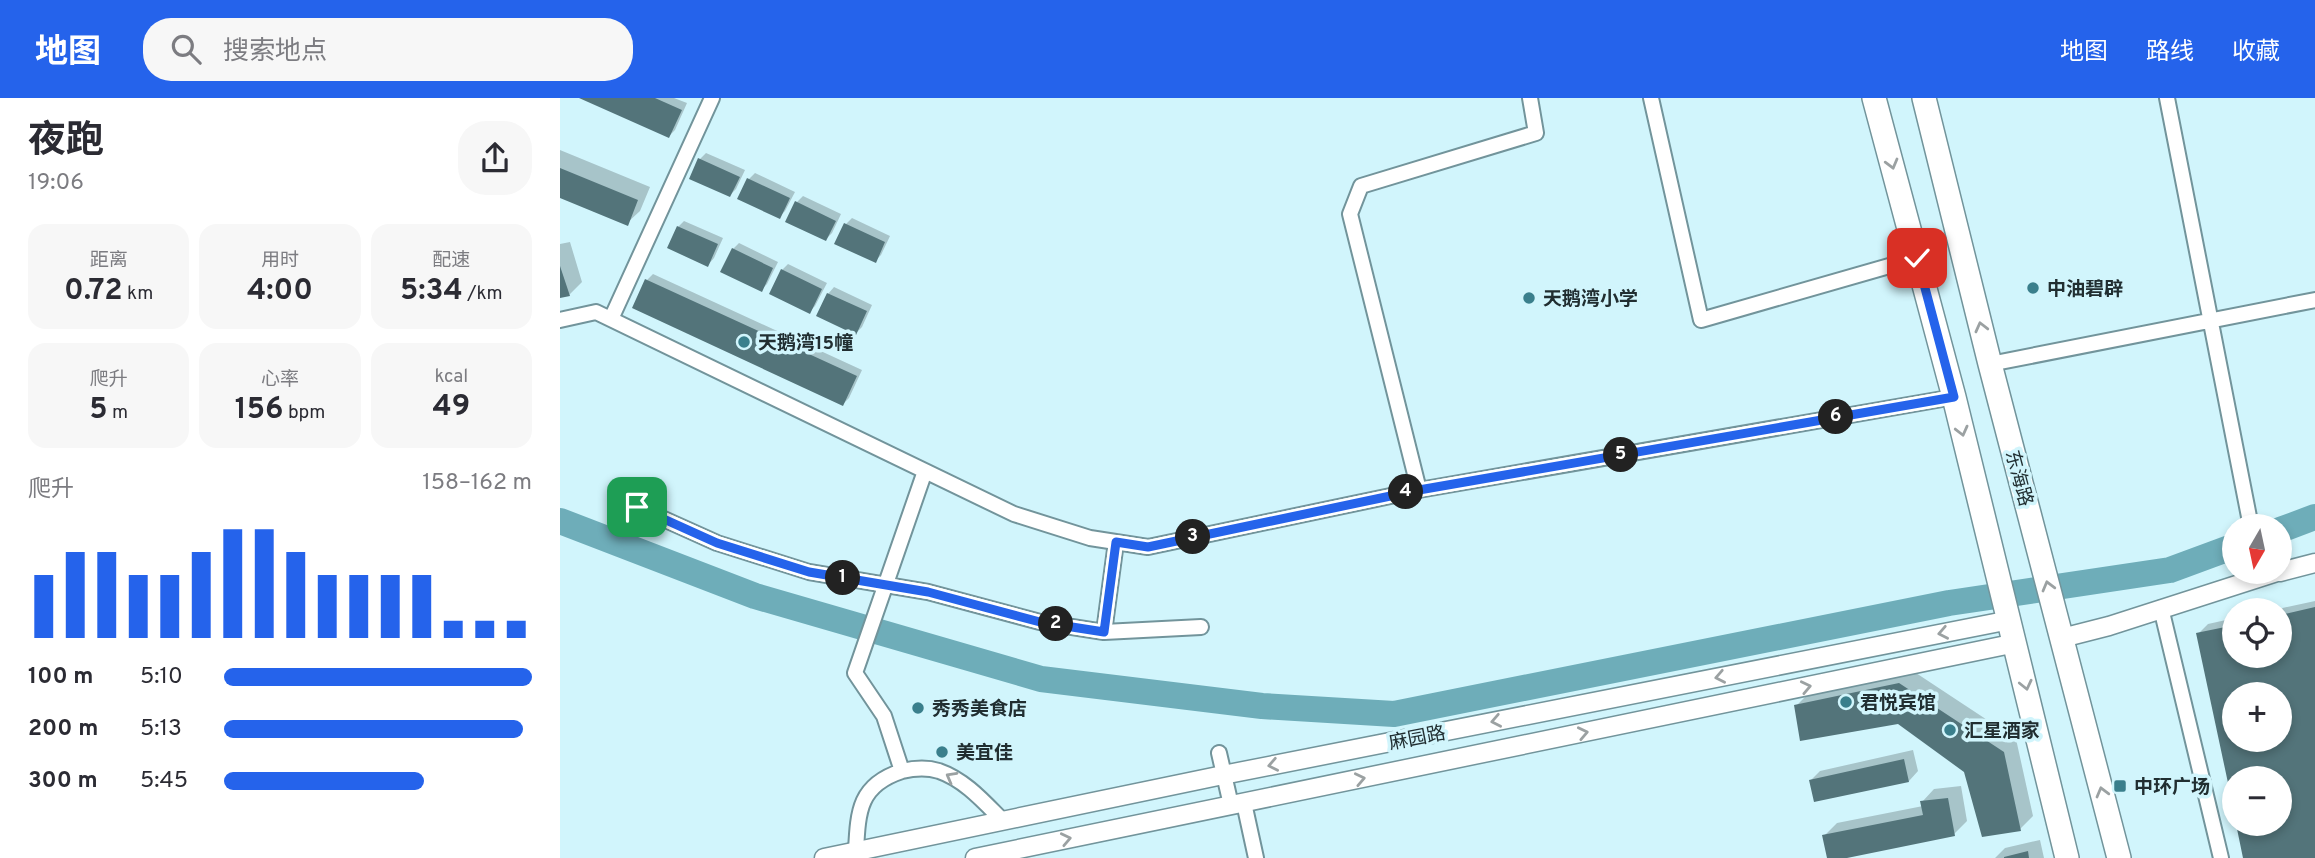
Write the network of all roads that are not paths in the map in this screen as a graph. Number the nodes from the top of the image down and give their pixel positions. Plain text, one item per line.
1 (712, 98) edge
2 (1530, 98) edge
3 (1651, 98) edge
4 (1874, 98) edge
5 (1924, 98) edge
6 (2167, 98) edge
7 (1917, 258) junction
8 (2315, 300) edge
9 (611, 319) junction
10 (560, 320) edge
11 (2211, 321) junction
12 (1990, 365) junction
13 (1954, 397) junction
14 (925, 471) junction
15 (1419, 490) junction
16 (637, 507) dead end
17 (2248, 514) edge
18 (1116, 542) junction
19 (2315, 563) edge
20 (2292, 568) edge
21 (2234, 584) edge
22 (883, 586) junction
23 (2161, 608) junction
24 (2010, 619) junction
25 (1201, 627) dead end
26 (1104, 632) junction
27 (2062, 638) junction
28 (2016, 643) junction
29 (1219, 753) dead end
30 (902, 771) junction
31 (1223, 775) junction
32 (1238, 804) junction
33 (1003, 821) junction
34 (856, 851) junction
35 (824, 858) edge
36 (975, 858) edge
37 (1256, 858) edge
38 (2067, 858) edge
39 (2119, 858) edge
40 (2221, 858) edge

1 - 9 street
2 - 15 street
3 - 7 street
4 -> 7 main road
12 -> 5 main road, 东海路
6 - 11 street
7 - 13 main road
8 - 11 street
9 - 10 street
9 - 14 street
11 - 12 street
11 - 17 street
27 -> 12 main road, 东海路
13 - 15 street
13 -> 24 main road
14 - 18 street
14 - 22 street
15 - 18 street
16 - 22 street
18 - 26 street
19 - 20 street
21 - 23 street
22 - 26 street
22 - 30 street
23 - 27 street
23 - 40 street
24 - 28 main road
24 -> 31 street, 麻园路
25 - 26 street
39 -> 27 main road, 东海路
32 -> 28 street, 麻园路
28 -> 38 main road
29 - 31 street
33 -> 30 street
30 - 34 street
31 - 32 street
31 - 33 street, 麻园路
36 -> 32 street, 麻园路
32 - 37 street
33 - 34 street, 麻园路
34 - 35 street, 麻园路

